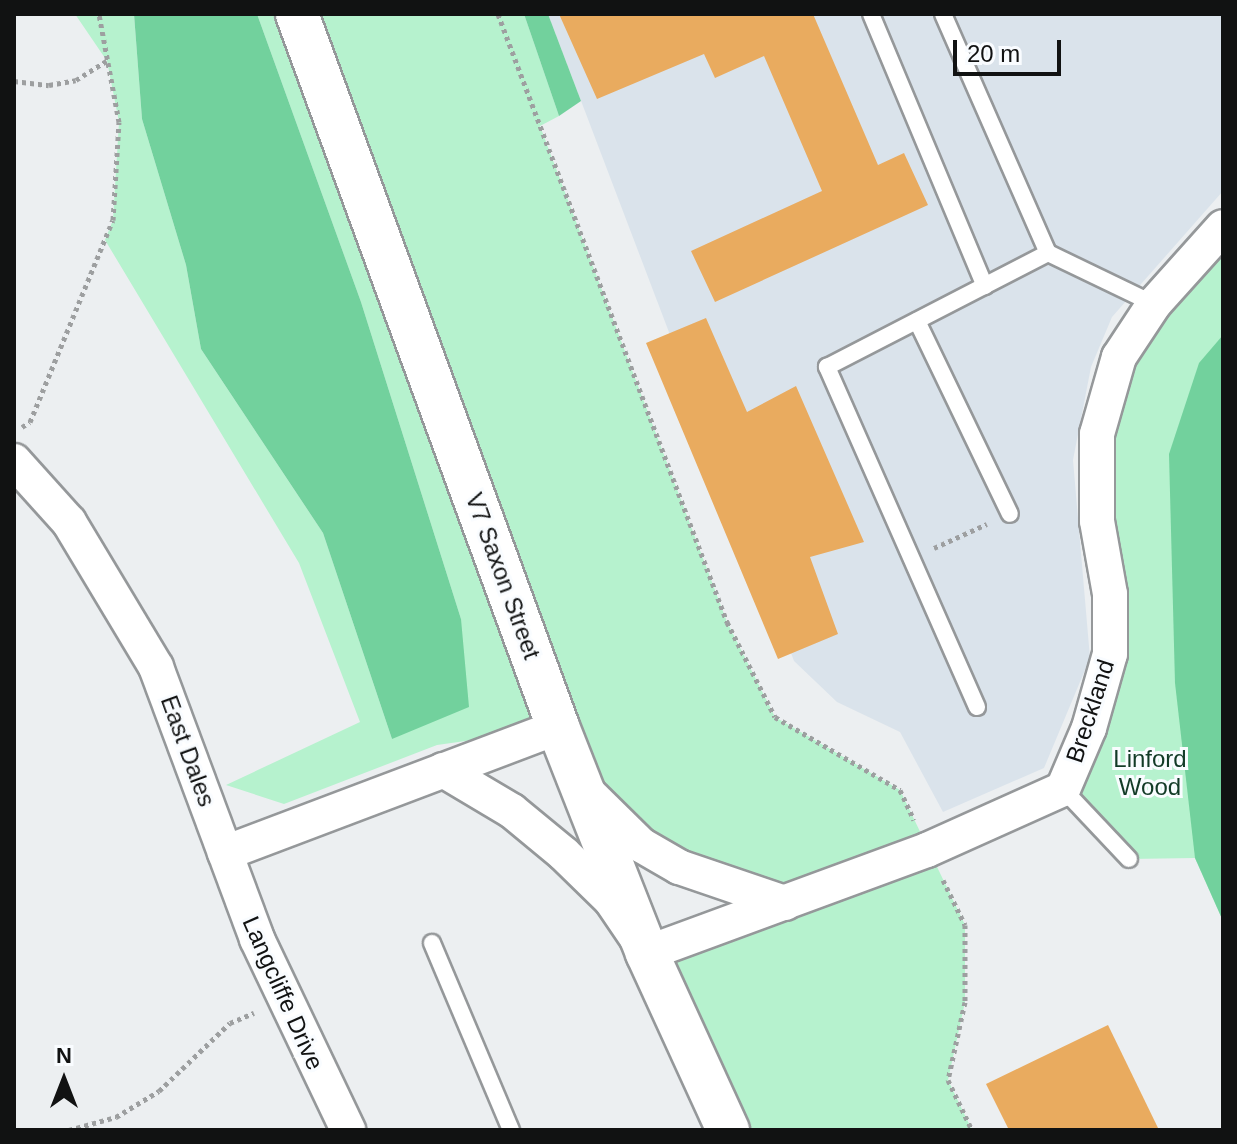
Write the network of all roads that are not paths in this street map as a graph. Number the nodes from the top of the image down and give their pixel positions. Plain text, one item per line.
1 (297, 14) edge
2 (871, 14) edge
3 (943, 14) edge
4 (1223, 227) edge
5 (1048, 253) junction
6 (985, 286) junction
7 (1154, 304) junction
8 (917, 321) junction
9 (14, 461) edge
10 (1010, 514) road end
11 (977, 707) dead end
12 (558, 727) junction
13 (443, 770) junction
14 (583, 788) junction
15 (1063, 789) junction
16 (225, 853) junction
17 (1129, 859) dead end
18 (785, 903) junction
19 (432, 943) dead end
20 (647, 953) junction
21 (348, 1130) edge
22 (511, 1130) edge
23 (728, 1130) edge

1 - 12 street, V7 Saxon Street
2 - 6 lane
3 - 5 lane
4 - 7 street, Breckland
5 - 6 lane
5 - 7 lane
6 - 8 lane
7 - 15 street, Breckland
8 - 10 lane
8 - 11 lane
9 - 16 street, East Dales
12 - 13 street
12 - 14 street, V7 Saxon Street
13 - 16 street
13 - 20 street
14 - 18 street
14 - 20 street, V7 Saxon Street
15 - 17 lane
15 - 18 street, Breckland
16 - 21 street, Langcliffe Drive
18 - 20 street, Breckland
19 - 22 lane
20 - 23 street, V7 Saxon Street

